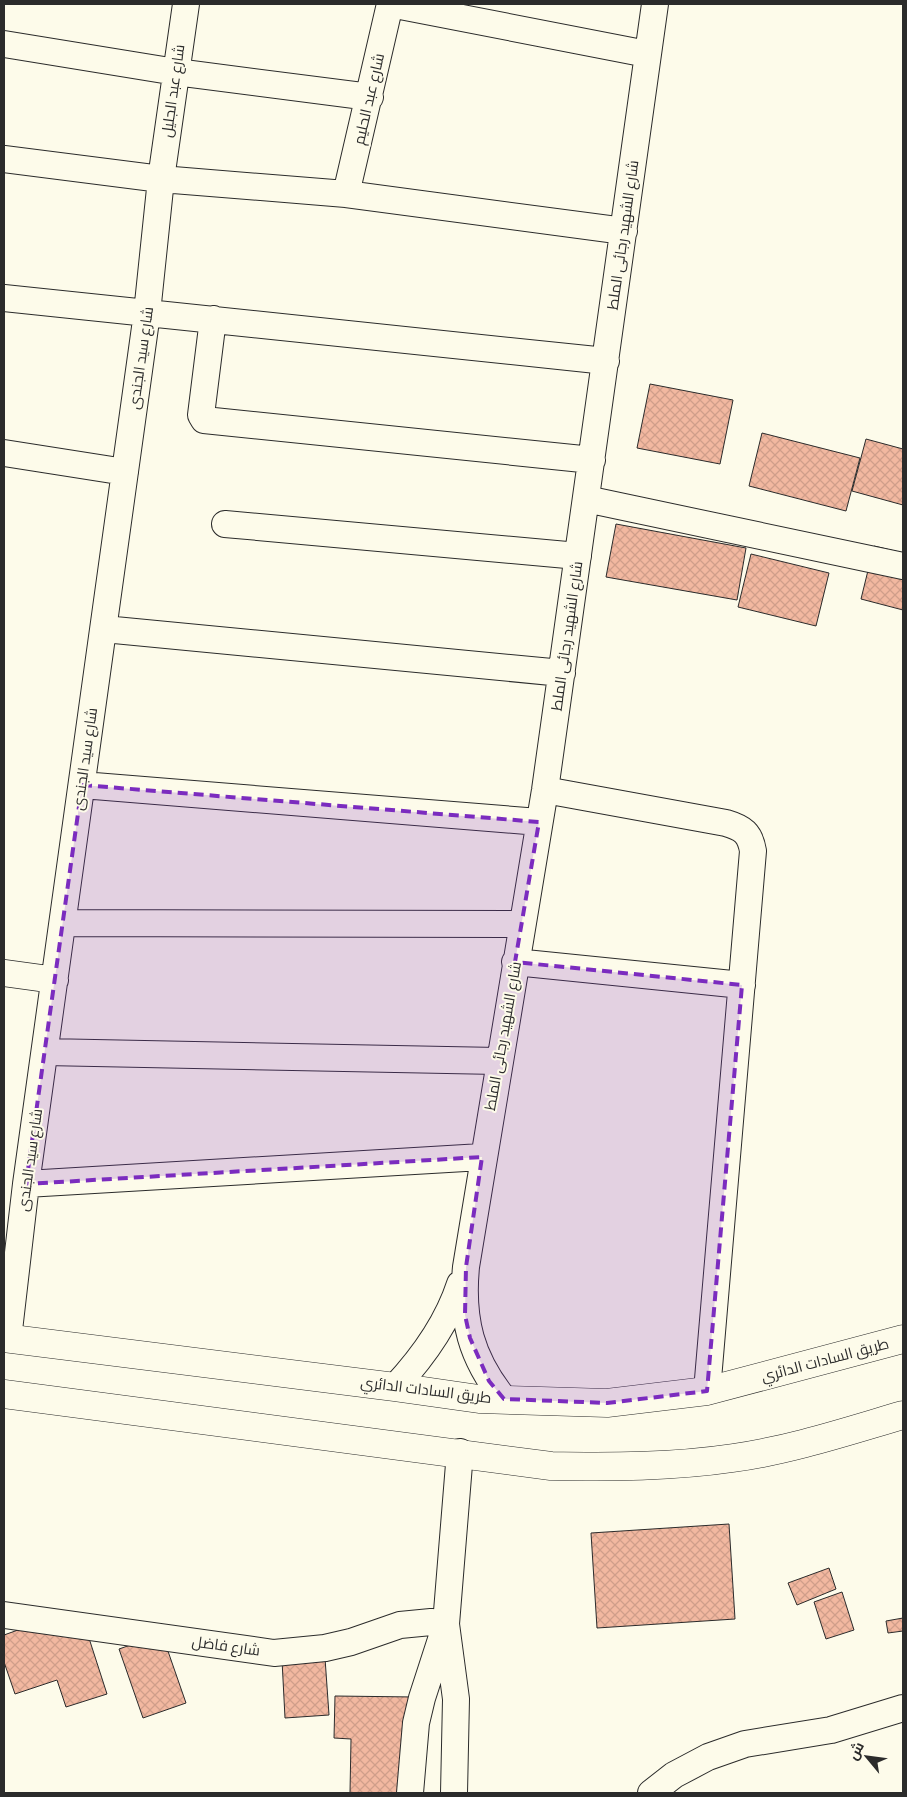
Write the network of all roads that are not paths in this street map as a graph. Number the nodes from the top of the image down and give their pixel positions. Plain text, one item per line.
1 (186, 4) edge
2 (390, 4) edge
3 (655, 4) edge
4 (4, 44) edge
5 (647, 54) junction
6 (176, 72) junction
7 (370, 97) junction
8 (4, 159) edge
9 (161, 179) junction
10 (346, 194) junction
11 (624, 231) junction
12 (4, 298) edge
13 (147, 313) junction
14 (213, 319) junction
15 (606, 361) junction
16 (4, 453) edge
17 (592, 460) junction
18 (125, 472) junction
19 (586, 499) junction
20 (225, 524) dead end
21 (578, 556) junction
22 (903, 566) edge
23 (104, 629) junction
24 (562, 673) junction
25 (82, 785) junction
26 (545, 790) junction
27 (539, 822) junction
28 (63, 923) junction
29 (522, 924) junction
30 (516, 962) junction
31 (4, 973) edge
32 (54, 980) junction
33 (742, 985) junction
34 (45, 1052) junction
35 (498, 1061) junction
36 (482, 1157) junction
37 (26, 1184) junction
38 (466, 1267) junction
39 (6, 1338) edge
40 (903, 1339) edge
41 (396, 1387) junction
42 (707, 1392) junction
43 (4, 1394) edge
44 (504, 1400) junction
45 (903, 1415) edge
46 (460, 1452) junction
47 (4, 1615) edge
48 (446, 1624) junction
49 (903, 1708) edge
50 (410, 1793) edge
51 (454, 1793) edge
52 (651, 1793) edge

1 - 6 street, شارع عبد الجليل
2 - 5 street
2 - 7 street, شارع عبد الحليم
3 - 5 street, شارع الشهيد رجائى الملط
4 - 6 street
5 - 11 street, شارع الشهيد رجائى الملط
6 - 7 street
6 - 9 street, شارع عبد الجليل
7 - 10 street, شارع عبد الحليم
8 - 9 street
9 - 10 street
9 - 13 street, شارع سيد الجندى
10 - 11 street
11 - 15 street, شارع الشهيد رجائى الملط
12 - 13 street
13 - 14 street
13 - 18 street, شارع سيد الجندى
14 - 15 street
14 - 17 street
15 - 17 street, شارع الشهيد رجائى الملط
16 - 18 street
17 - 19 street, شارع الشهيد رجائى الملط
18 - 23 street, شارع سيد الجندى
19 - 21 street, شارع الشهيد رجائى الملط
19 - 22 street
20 - 21 street
21 - 24 street, شارع الشهيد رجائى الملط
23 - 24 street
23 - 25 street, شارع سيد الجندى
24 - 26 street, شارع الشهيد رجائى الملط
25 - 27 street
25 - 28 street, شارع سيد الجندى
26 - 27 street, شارع الشهيد رجائى الملط
26 - 33 street
27 - 29 street, شارع الشهيد رجائى الملط
28 - 29 street
28 - 32 street, شارع سيد الجندى
29 - 30 street, شارع الشهيد رجائى الملط
30 - 33 street
30 - 35 street, شارع الشهيد رجائى الملط
31 - 32 street
32 - 34 street, شارع سيد الجندى
33 - 42 street
34 - 35 street
34 - 37 street, شارع سيد الجندى
35 - 36 street, شارع الشهيد رجائى الملط
36 - 37 street
36 - 38 street, شارع الشهيد رجائى الملط
37 - 39 street, شارع سيد الجندى
38 - 41 street, شارع الشهيد رجائى الملط
38 - 44 street, شارع الشهيد رجائى الملط
39 - 41 highway, طريق السادات الدائري
40 - 42 highway, طريق السادات الدائري
41 - 44 highway, طريق السادات الدائري
42 - 44 highway, طريق السادات الدائري
43 - 46 highway
45 - 46 highway
46 - 48 street
47 - 48 street, شارع فاضل
48 - 50 street
48 - 51 street
49 - 52 street

